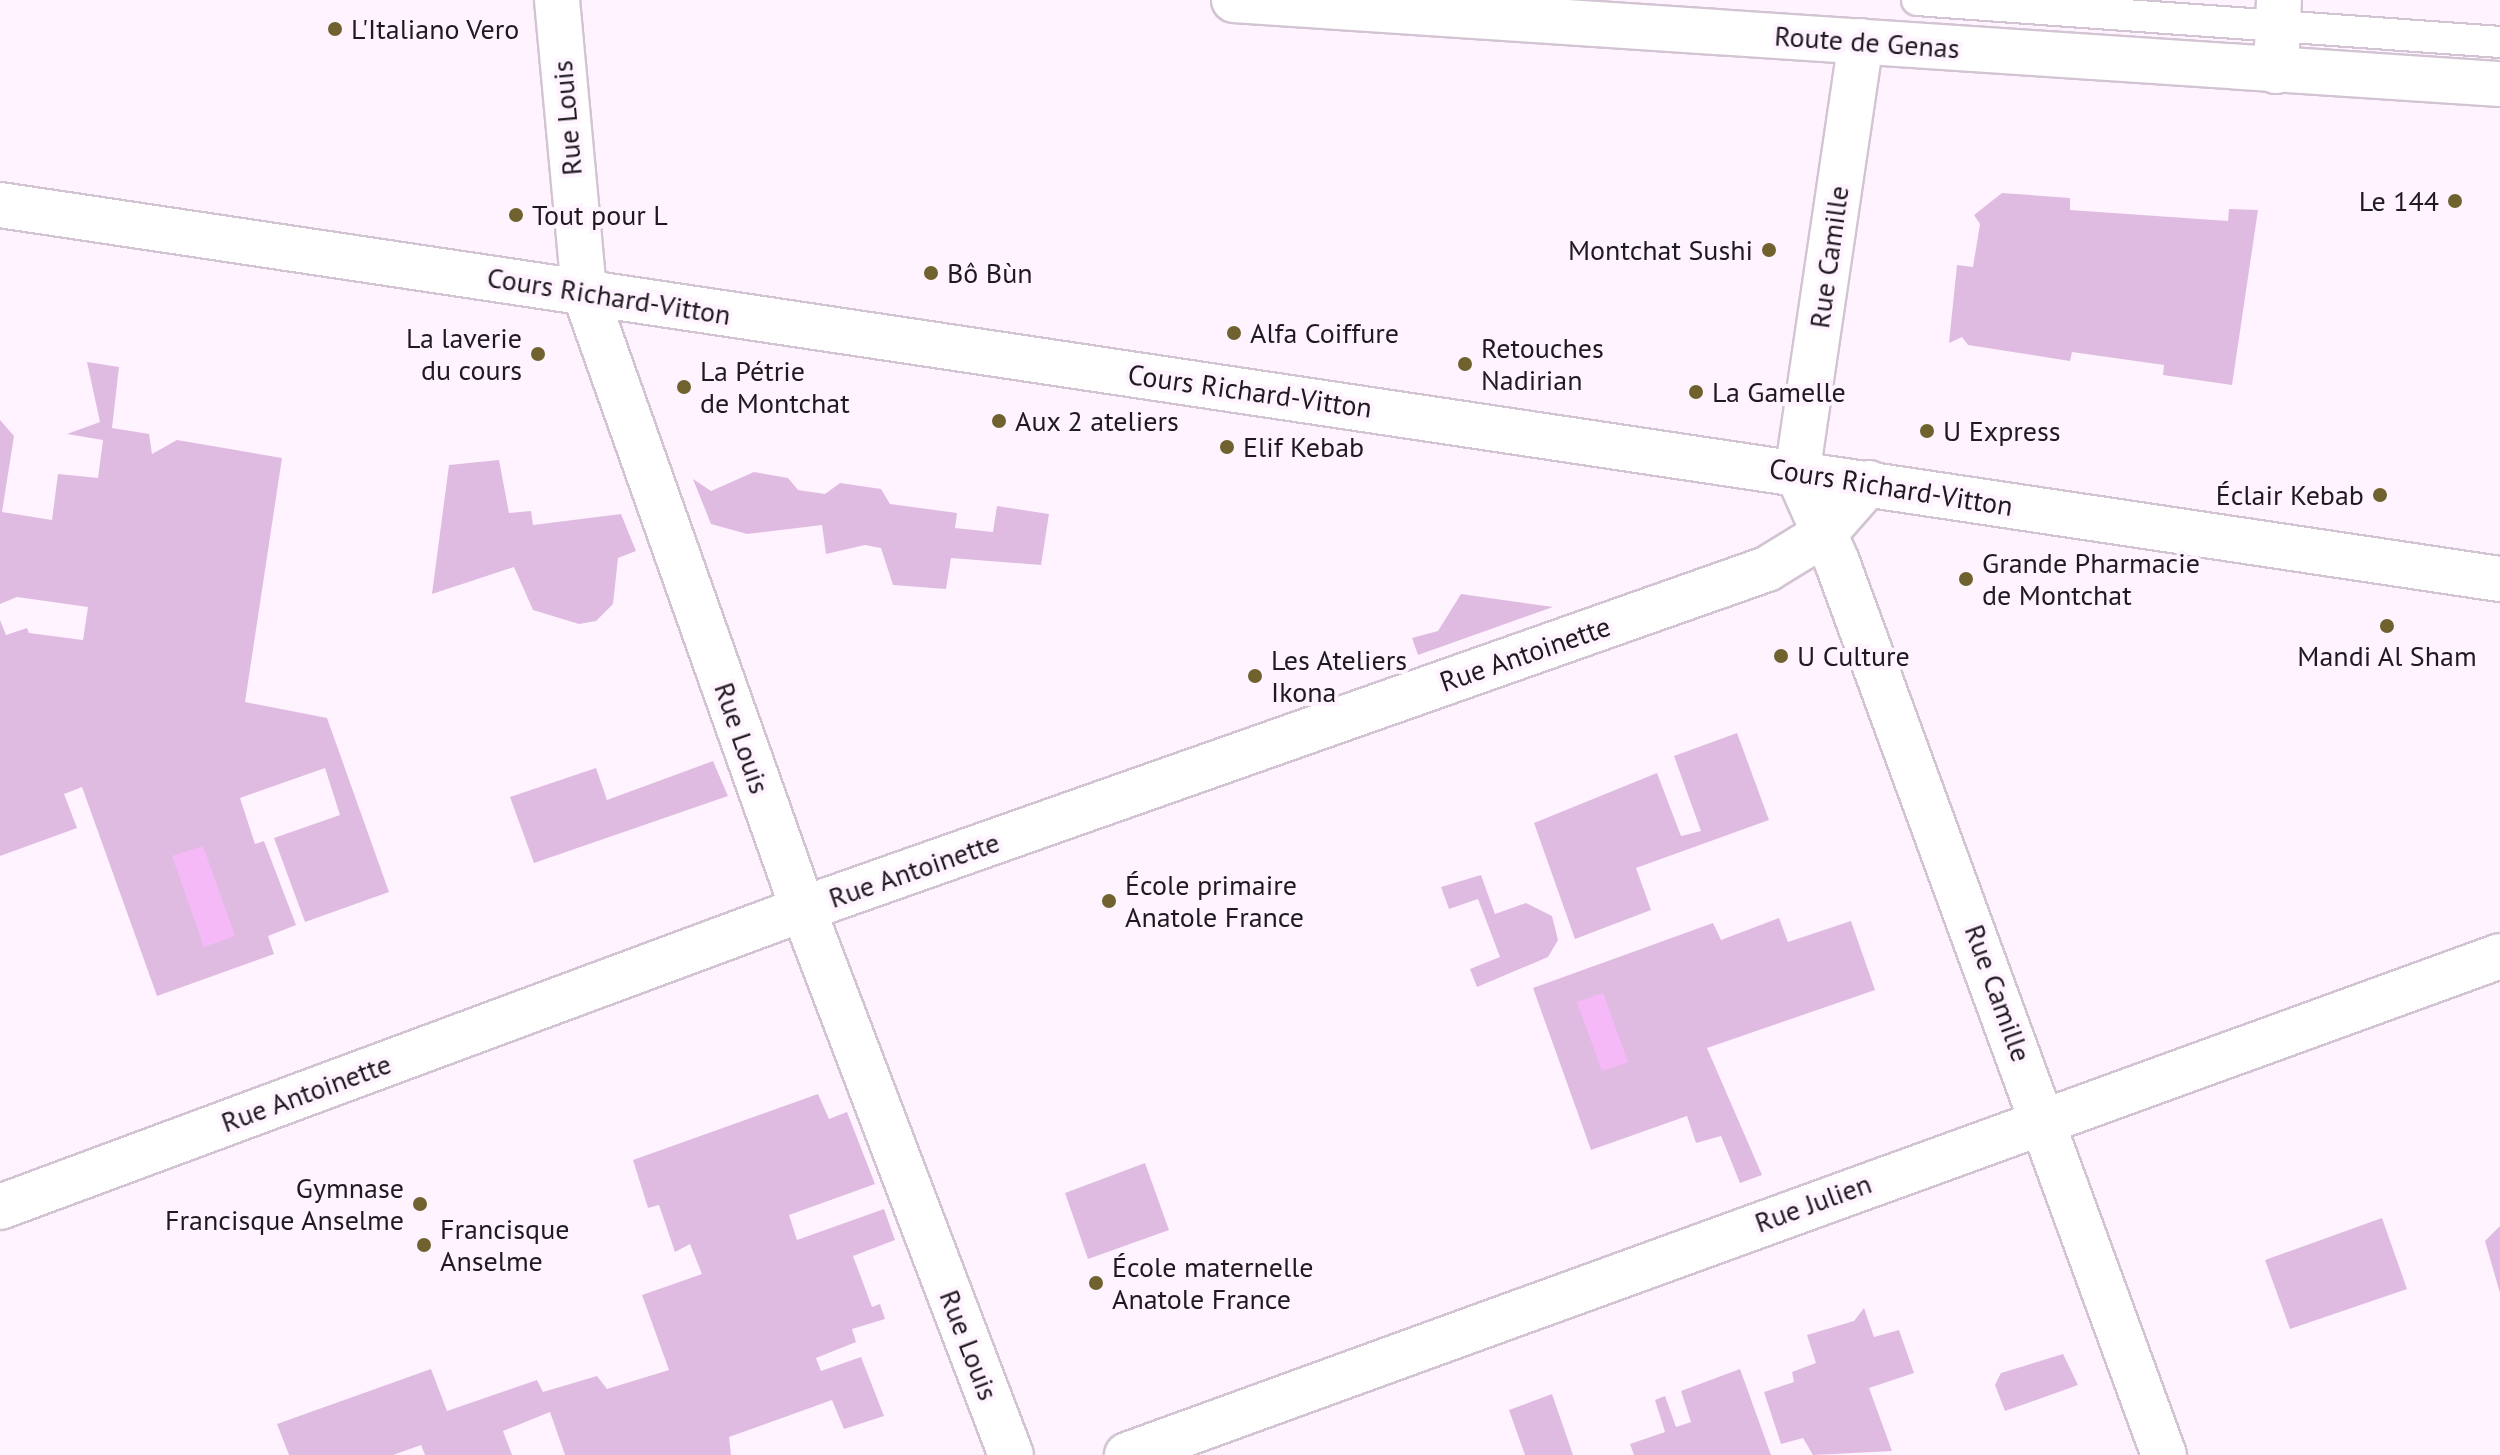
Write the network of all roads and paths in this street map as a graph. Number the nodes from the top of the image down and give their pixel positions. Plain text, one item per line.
1 (557, 0) edge
2 (1234, 0) edge
3 (1917, 0) edge
4 (2279, 13) edge
5 (1668, 14) edge
6 (1861, 41) junction
7 (2500, 42) edge
8 (2276, 71) junction
9 (2500, 84) edge
10 (0, 205) edge
11 (584, 291) junction
12 (1797, 472) junction
13 (1869, 483) junction
14 (1825, 533) junction
15 (2500, 579) edge
16 (803, 909) junction
17 (2500, 956) edge
18 (2045, 1118) junction
19 (0, 1207) edge
20 (1011, 1455) edge
21 (1127, 1455) edge
22 (2164, 1455) edge

1 - 11 street, Rue Louis
2 - 5 street, Route de Genas
3 - 4 lane, Route de Genas
4 - 7 lane, Route de Genas
4 - 8 street
5 - 6 street, Route de Genas
6 - 8 street, Route de Genas
6 - 12 street, Rue Camille
8 - 9 street, Route de Genas
10 - 11 street, Cours Richard-Vitton
11 - 12 street, Cours Richard-Vitton
11 - 16 street, Rue Louis
12 - 13 street, Cours Richard-Vitton
12 - 14 street
13 - 14 street, Rue Antoinette
13 - 15 street, Cours Richard-Vitton
14 - 16 street, Rue Antoinette
14 - 18 street, Rue Camille
16 - 19 street, Rue Antoinette
16 - 20 street, Rue Louis
17 - 18 street, Rue Julien
18 - 21 street, Rue Julien
18 - 22 street, Rue Camille

